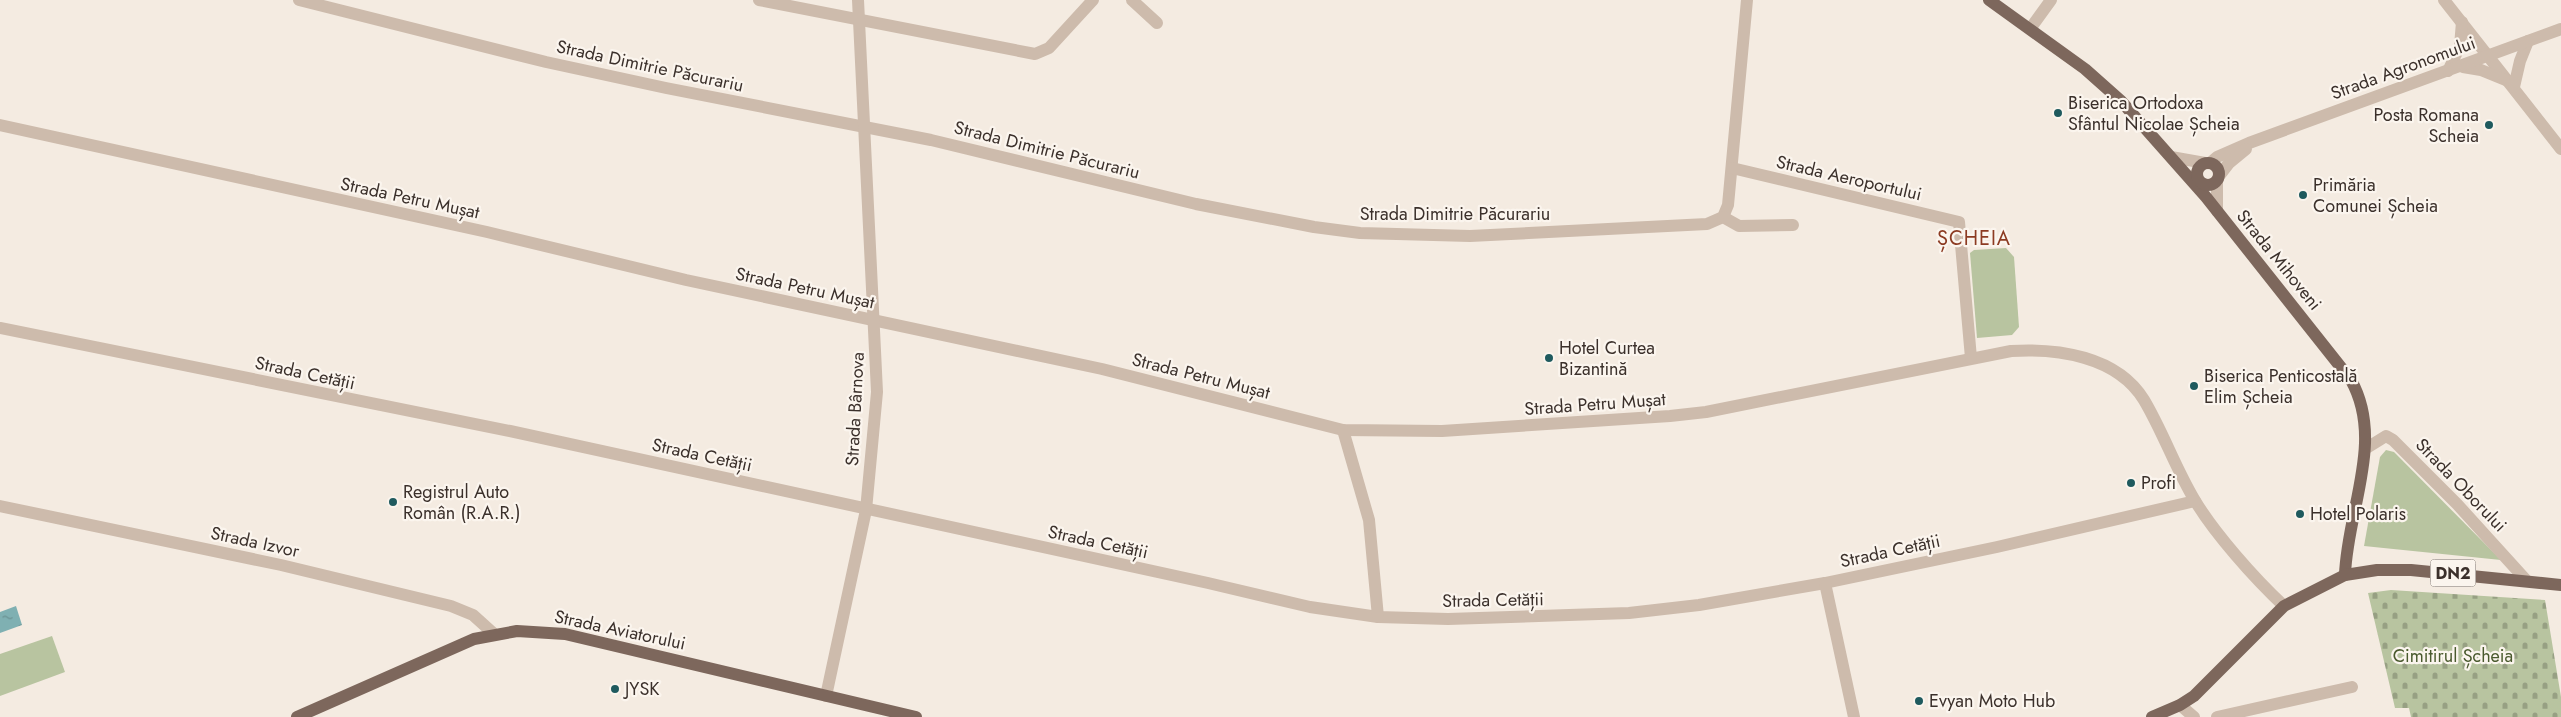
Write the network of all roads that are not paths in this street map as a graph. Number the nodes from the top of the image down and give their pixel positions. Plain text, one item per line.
1 (299, 0) edge
2 (759, 0) edge
3 (858, 0) edge
4 (1092, 0) edge
5 (1132, 0) edge
6 (1747, 0) edge
7 (1989, 0) edge
8 (2051, 0) edge
9 (2444, 0) edge
10 (858, 19) junction
11 (1157, 22) dead end
12 (2462, 22) junction
13 (2030, 29) junction
14 (2561, 29) edge
15 (2528, 41) junction
16 (2489, 56) junction
17 (2460, 67) junction
18 (2448, 71) junction
19 (2513, 84) junction
20 (0, 125) edge
21 (864, 126) junction
22 (2258, 140) junction
23 (2561, 149) edge
24 (2171, 157) junction
25 (2207, 163) junction
26 (1732, 168) junction
27 (2207, 180) junction
28 (2218, 211) junction
29 (1723, 218) junction
30 (1793, 226) dead end
31 (874, 322) junction
32 (0, 328) edge
33 (1972, 358) junction
34 (1343, 430) junction
35 (2365, 449) junction
36 (2195, 501) junction
37 (0, 506) edge
38 (866, 510) junction
39 (2345, 575) junction
40 (2526, 580) junction
41 (1826, 583) junction
42 (2561, 585) edge
43 (2284, 606) junction
44 (1378, 617) junction
45 (494, 634) junction
46 (2352, 686) dead end
47 (826, 696) junction
48 (2180, 705) junction
49 (297, 717) edge
50 (916, 717) edge
51 (1854, 717) edge
52 (2152, 717) edge
53 (2194, 717) edge
54 (2217, 717) edge

1 - 21 street, Strada Dimitrie Păcurariu
2 - 10 street
3 - 10 street, Strada Bârnova
4 - 10 street
5 - 11 street
6 - 26 street
7 - 13 main road, Strada Mihoveni
8 - 13 street
9 - 12 street
10 - 21 street, Strada Bârnova
12 - 16 street
12 - 18 street
13 - 24 main road, Strada Mihoveni
14 - 15 street, Strada Agronomului
15 - 16 street, Strada Agronomului
15 - 19 street
16 - 17 street, Strada Agronomului
16 - 19 street
17 - 18 street, Strada Agronomului
17 - 19 street
18 - 22 street, Strada Agronomului
19 - 23 street
20 - 31 street, Strada Petru Mușat
21 - 29 street, Strada Dimitrie Păcurariu
21 - 31 street, Strada Bârnova
22 - 25 street, Strada Agronomului
22 - 27 street, Strada Agronomului
24 - 25 street
24 - 27 main road, Strada Mihoveni
25 - 27 main road
25 - 27 main road
26 - 29 street
26 - 33 street, Strada Aeroportului
27 - 28 main road, Strada Mihoveni
27 - 28 street
28 - 35 main road, Strada Mihoveni
29 - 30 street
31 - 34 street, Strada Petru Mușat
31 - 38 street, Strada Bârnova
32 - 38 street, Strada Cetății
33 - 34 street, Strada Petru Mușat
33 - 36 street, Strada Petru Mușat
34 - 44 street
35 - 39 main road, Strada Mihoveni
35 - 40 street, Strada Oborului
36 - 41 street, Strada Cetății
36 - 43 street, Strada Petru Mușat
37 - 45 street, Strada Izvor
38 - 44 street, Strada Cetății
38 - 47 street, Strada Bârnova
39 - 40 main road, DN2
39 - 43 main road, DN2
40 - 42 main road, DN2
41 - 44 street, Strada Cetății
41 - 51 street
43 - 48 main road, DN2
45 - 47 main road, Strada Aviatorului
45 - 49 main road, Strada Aviatorului
46 - 54 street
47 - 50 main road, Strada Aviatorului
48 - 52 main road, DN2
48 - 53 street

